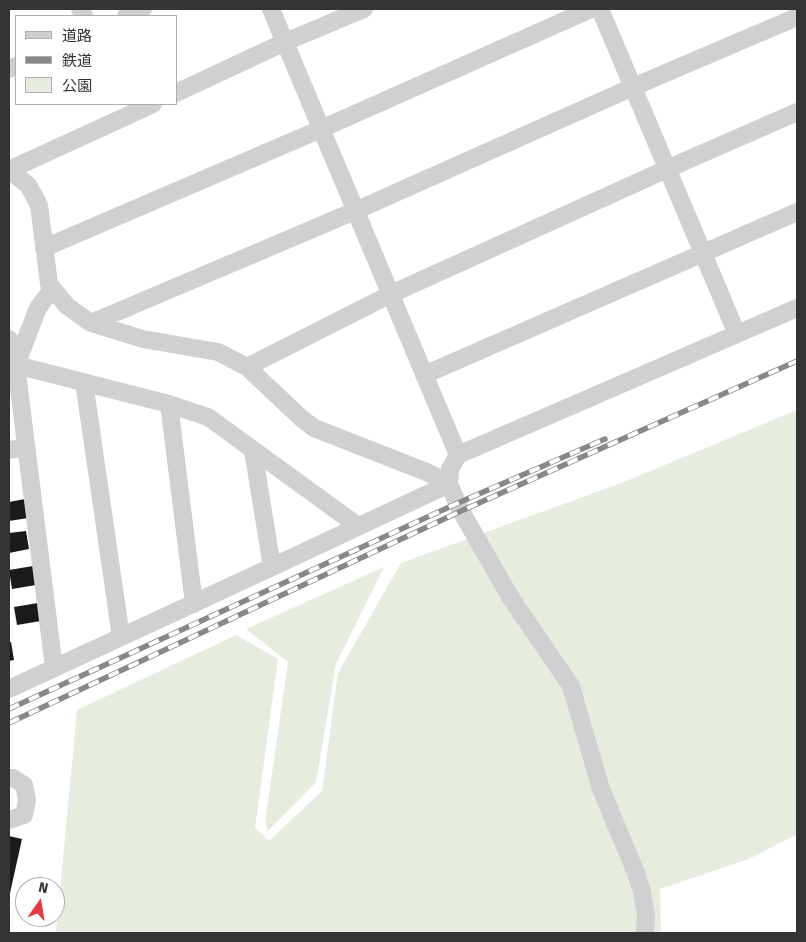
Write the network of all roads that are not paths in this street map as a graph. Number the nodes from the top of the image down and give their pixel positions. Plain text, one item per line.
1 (143, 9) edge
2 (271, 9) edge
3 (364, 9) edge
4 (591, 9) edge
5 (600, 9) edge
6 (128, 15) edge
7 (797, 17) edge
8 (285, 42) junction
9 (633, 87) junction
10 (178, 92) edge
11 (150, 105) edge
12 (797, 112) edge
13 (321, 128) junction
14 (667, 169) junction
15 (9, 170) edge
16 (356, 211) junction
17 (797, 212) edge
18 (44, 248) junction
19 (703, 253) junction
20 (52, 289) junction
21 (390, 294) junction
22 (797, 308) edge
23 (91, 323) junction
24 (737, 334) junction
25 (9, 339) edge
26 (16, 364) junction
27 (247, 367) junction
28 (424, 375) junction
29 (84, 382) junction
30 (169, 404) junction
31 (17, 448) edge
32 (253, 450) junction
33 (458, 455) junction
34 (449, 484) junction
35 (358, 526) junction
36 (272, 567) junction
37 (194, 604) junction
38 (121, 637) junction
39 (54, 668) junction
40 (9, 689) edge
41 (9, 778) edge
42 (9, 820) edge
43 (645, 933) edge

1 - 6 street
2 - 8 street
3 - 8 street
4 - 13 street
5 - 9 street
7 - 9 street
8 - 10 street
8 - 13 street
9 - 14 street
9 - 16 street
11 - 15 street
12 - 14 street
13 - 16 street
13 - 18 street
14 - 19 street
14 - 21 street
15 - 18 street
16 - 21 street
16 - 23 street
17 - 19 street
18 - 20 street
19 - 24 street
19 - 28 street
20 - 23 street
20 - 26 street
21 - 27 street
21 - 28 street
22 - 24 street
23 - 27 street
24 - 33 street
25 - 26 street
26 - 29 street
26 - 31 street
27 - 34 street
28 - 33 street
29 - 30 street
29 - 38 street
30 - 32 street
30 - 37 street
31 - 39 street
32 - 35 street
32 - 36 street
33 - 34 street
34 - 35 street
34 - 43 street
35 - 36 street
36 - 37 street
37 - 38 street
38 - 39 street
39 - 40 street
41 - 42 street

